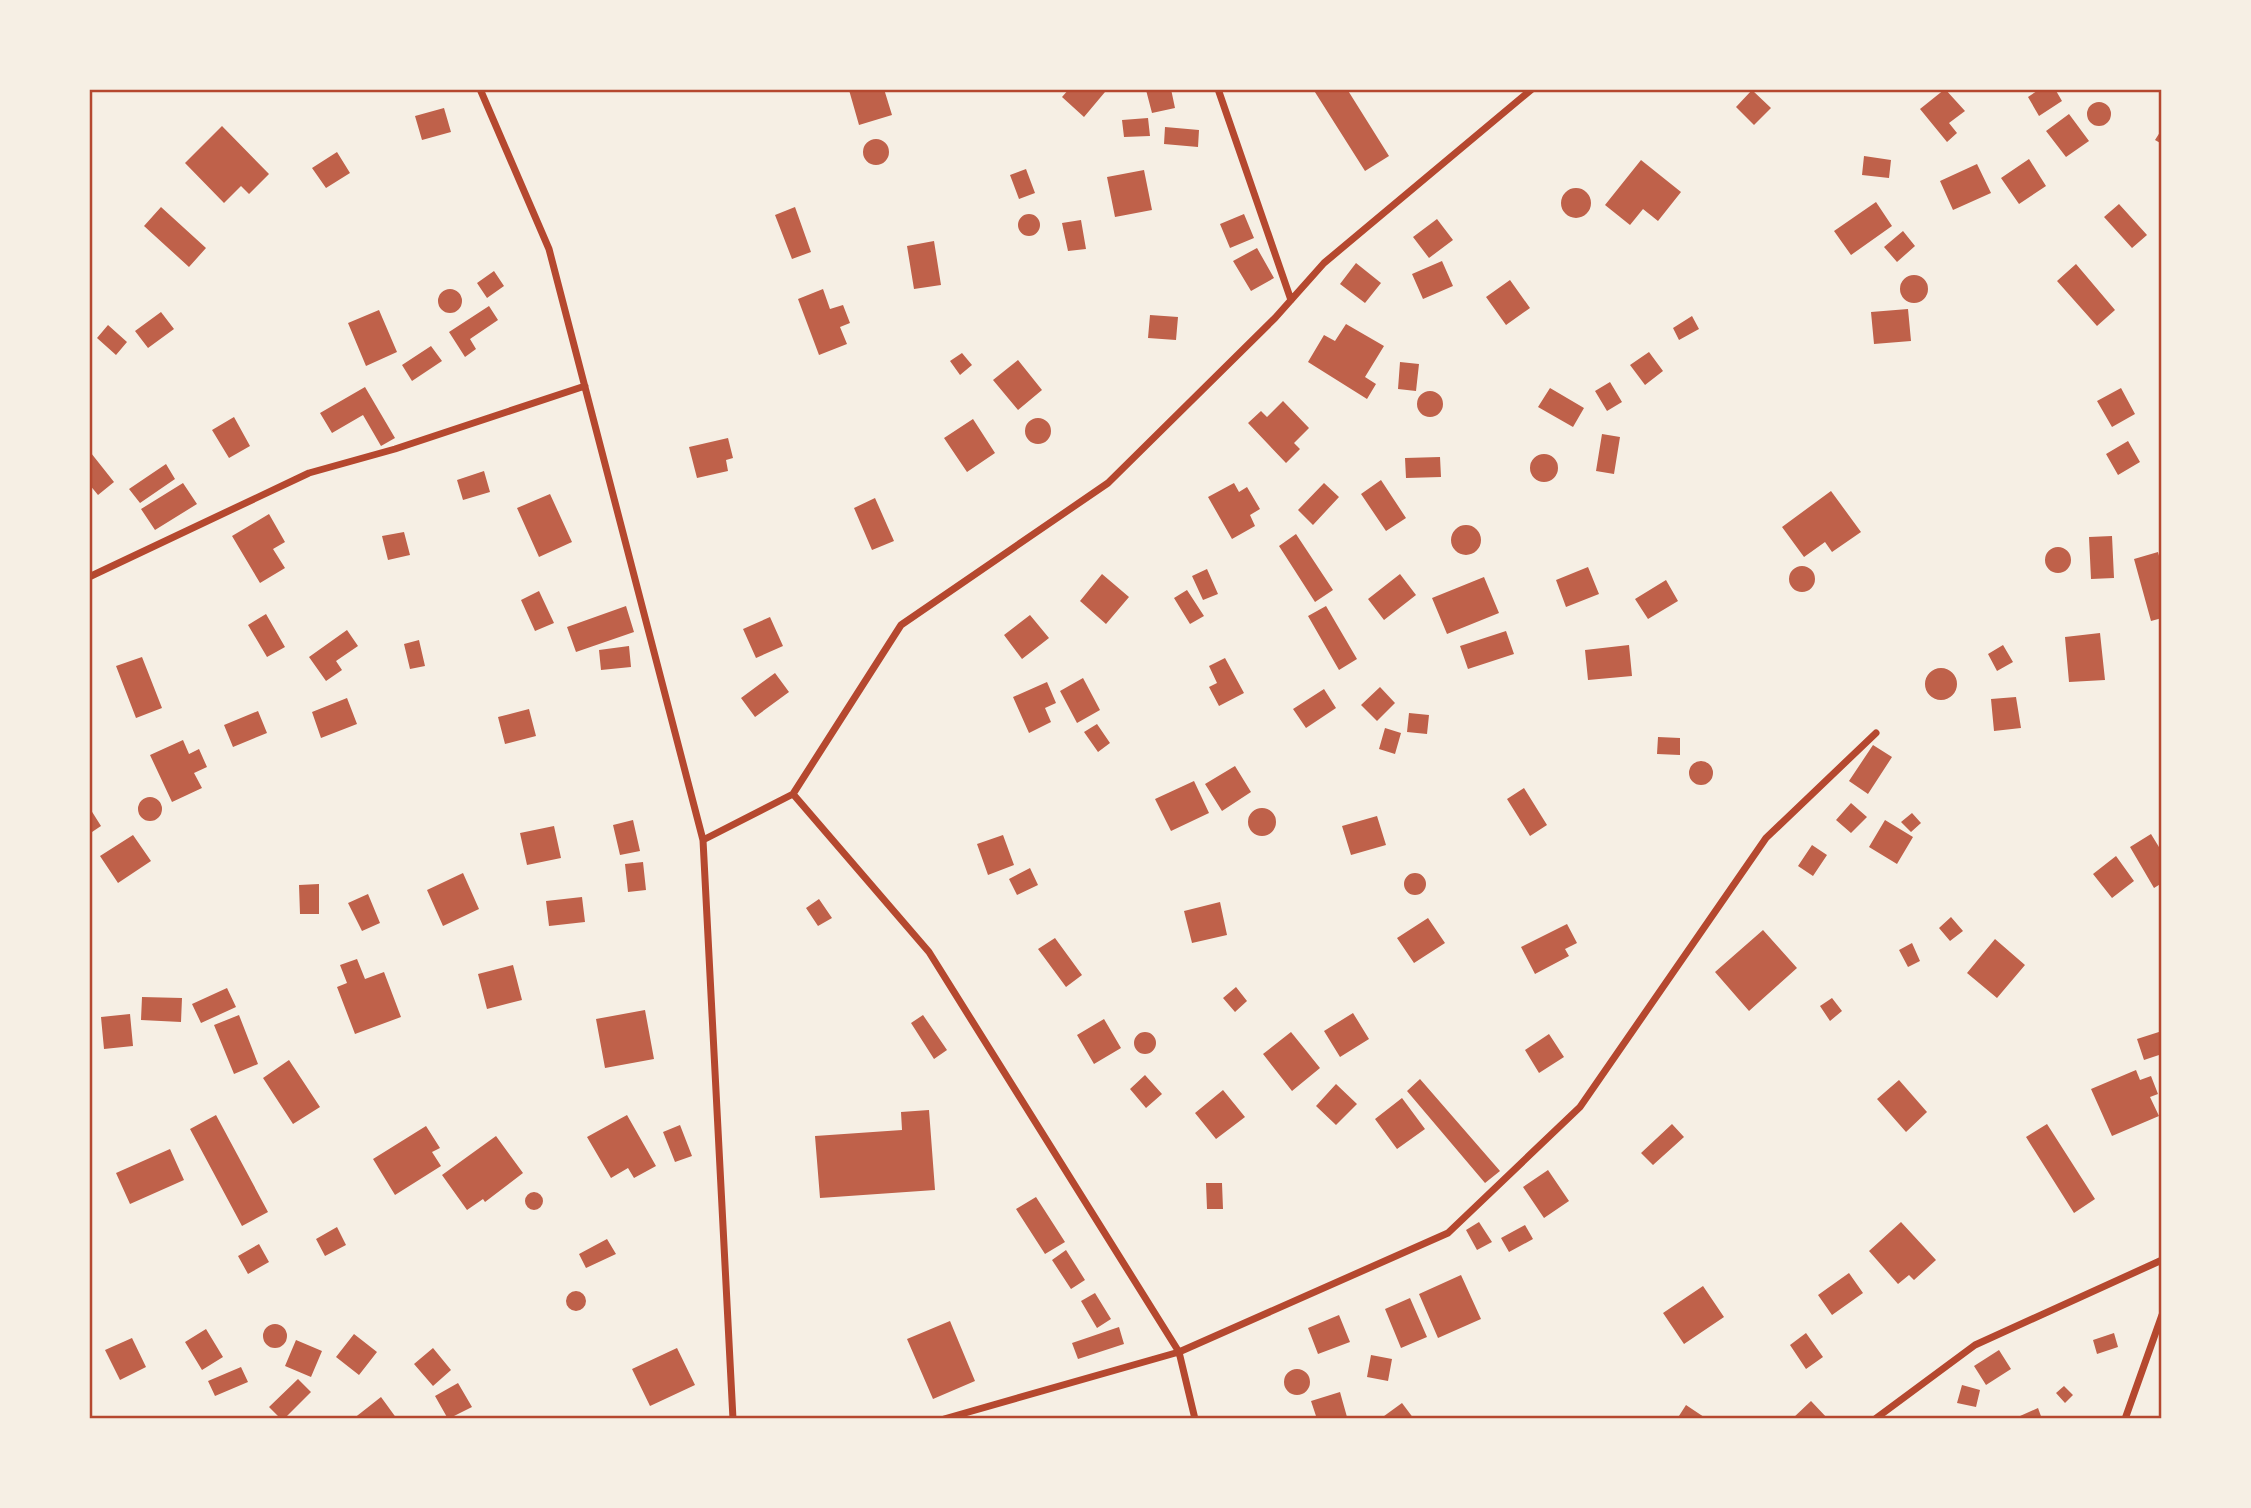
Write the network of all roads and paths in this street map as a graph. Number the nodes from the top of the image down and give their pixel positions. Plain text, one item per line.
1 (480, 89) edge
2 (1218, 89) edge
3 (1532, 89) edge
4 (1291, 300) junction
5 (585, 386) junction
6 (89, 577) edge
7 (1876, 733) dead end
8 (793, 794) junction
9 (704, 840) junction
10 (2162, 1259) edge
11 (2162, 1315) edge
12 (1179, 1352) junction
13 (733, 1419) edge
14 (944, 1419) edge
15 (1195, 1419) edge
16 (1875, 1419) edge
17 (2124, 1419) edge

1 - 5 street
2 - 4 street
3 - 4 street
4 - 8 street
5 - 6 street
5 - 9 street
7 - 12 street
8 - 9 street
8 - 12 street
9 - 13 street
10 - 16 street
11 - 17 street
12 - 14 street
12 - 15 street

